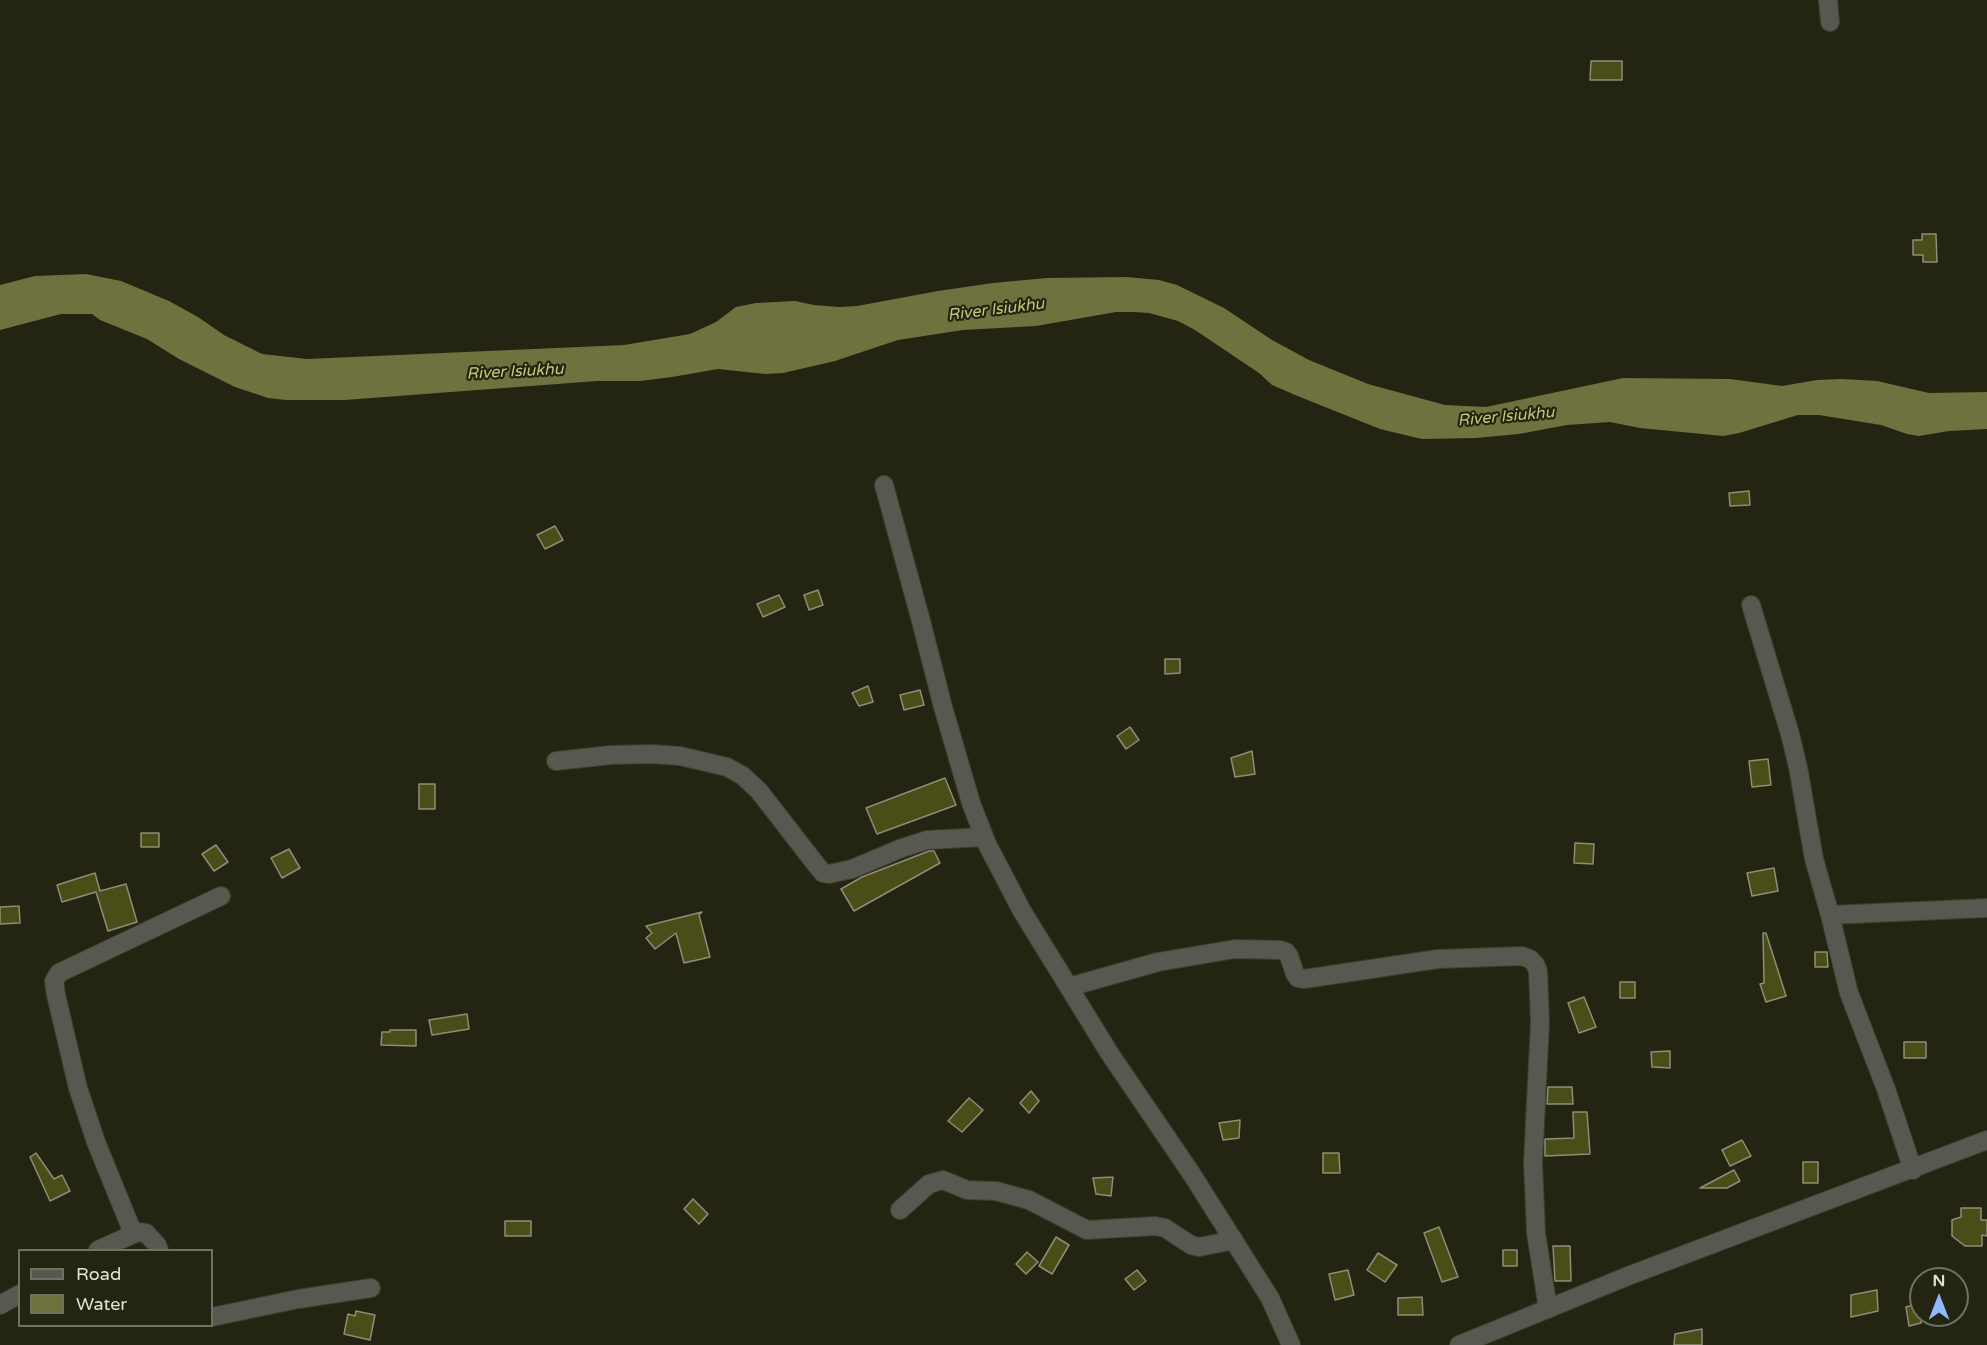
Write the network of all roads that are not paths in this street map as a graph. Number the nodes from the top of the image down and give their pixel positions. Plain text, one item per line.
1 (1828, 0) edge
2 (1830, 22) dead end
3 (884, 485) dead end
4 (1751, 605) dead end
5 (556, 761) dead end
6 (984, 837) junction
7 (221, 896) dead end
8 (1987, 908) edge
9 (1830, 915) junction
10 (1069, 987) junction
11 (1987, 1140) edge
12 (1913, 1170) junction
13 (900, 1210) dead end
14 (133, 1233) junction
15 (1234, 1239) junction
16 (102, 1249) edge
17 (158, 1249) edge
18 (371, 1288) dead end
19 (18, 1295) edge
20 (0, 1305) edge
21 (1548, 1309) junction
22 (213, 1317) edge
23 (1291, 1345) edge
24 (1459, 1345) edge

1 - 2 street
3 - 6 street
4 - 9 street
5 - 6 street
6 - 10 street
7 - 14 street
8 - 9 street
9 - 12 street
10 - 15 street
10 - 21 street
11 - 12 street
12 - 21 street
13 - 15 street
14 - 16 street
14 - 17 street
15 - 23 street
18 - 22 street
19 - 20 street
21 - 24 street

